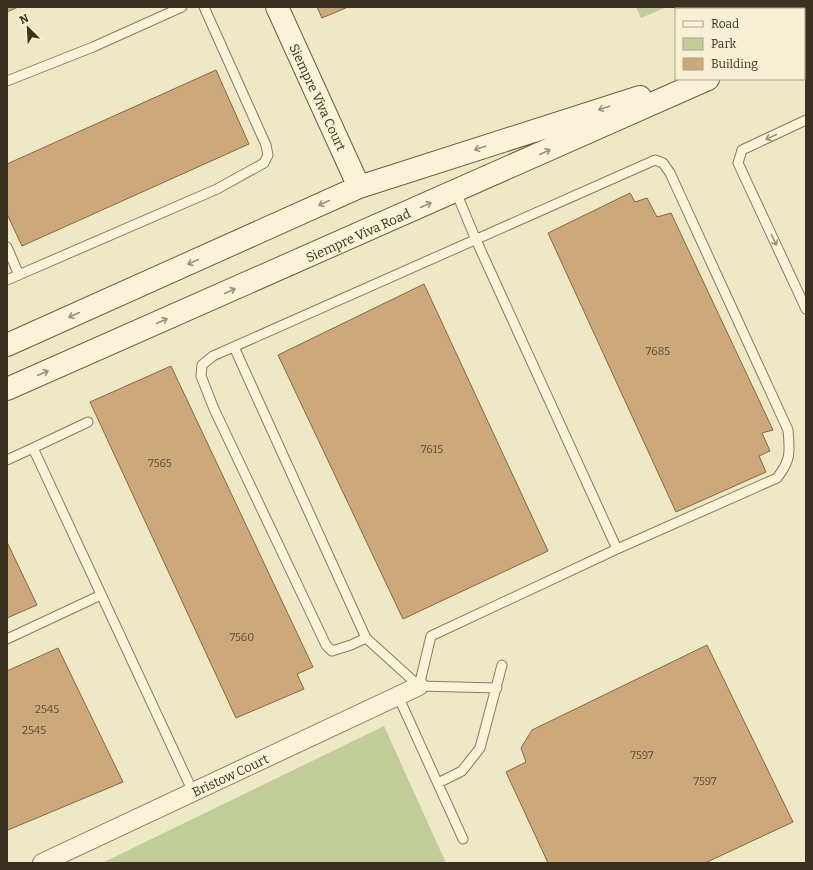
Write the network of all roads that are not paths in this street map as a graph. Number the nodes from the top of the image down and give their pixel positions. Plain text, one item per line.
1 (182, 7) edge
2 (204, 7) edge
3 (277, 7) edge
4 (691, 80) edge
5 (706, 80) edge
6 (7, 81) edge
7 (806, 120) edge
8 (359, 187) junction
9 (456, 192) junction
10 (476, 240) junction
11 (7, 247) edge
12 (19, 275) junction
13 (7, 280) edge
14 (806, 309) edge
15 (7, 345) edge
16 (234, 347) junction
17 (7, 389) edge
18 (88, 422) dead end
19 (33, 448) junction
20 (7, 460) edge
21 (617, 549) junction
22 (101, 595) junction
23 (366, 638) junction
24 (7, 640) edge
25 (502, 665) dead end
26 (419, 686) junction
27 (497, 688) junction
28 (398, 696) junction
29 (438, 784) junction
30 (193, 792) junction
31 (463, 838) dead end
32 (42, 863) edge

1 - 6 lane
2 - 12 lane
3 - 8 main road, Siempre Viva Court
4 -> 8 main road
9 -> 5 main road, Siempre Viva Road
7 -> 14 lane
8 -> 15 main road
9 - 10 lane
17 -> 9 main road, Siempre Viva Road
10 - 16 lane
10 - 21 lane
10 - 21 lane
11 - 12 lane
12 - 13 lane
16 - 23 lane
16 - 23 lane
18 - 19 lane
19 - 20 lane
19 - 22 lane
21 - 26 lane
22 - 24 lane
22 - 30 lane
23 - 26 lane
25 - 27 lane
26 - 27 lane
26 - 28 street, Bristow Court
27 - 29 lane
28 - 29 lane
28 - 30 street, Bristow Court
29 - 31 lane
30 - 32 street, Bristow Court

